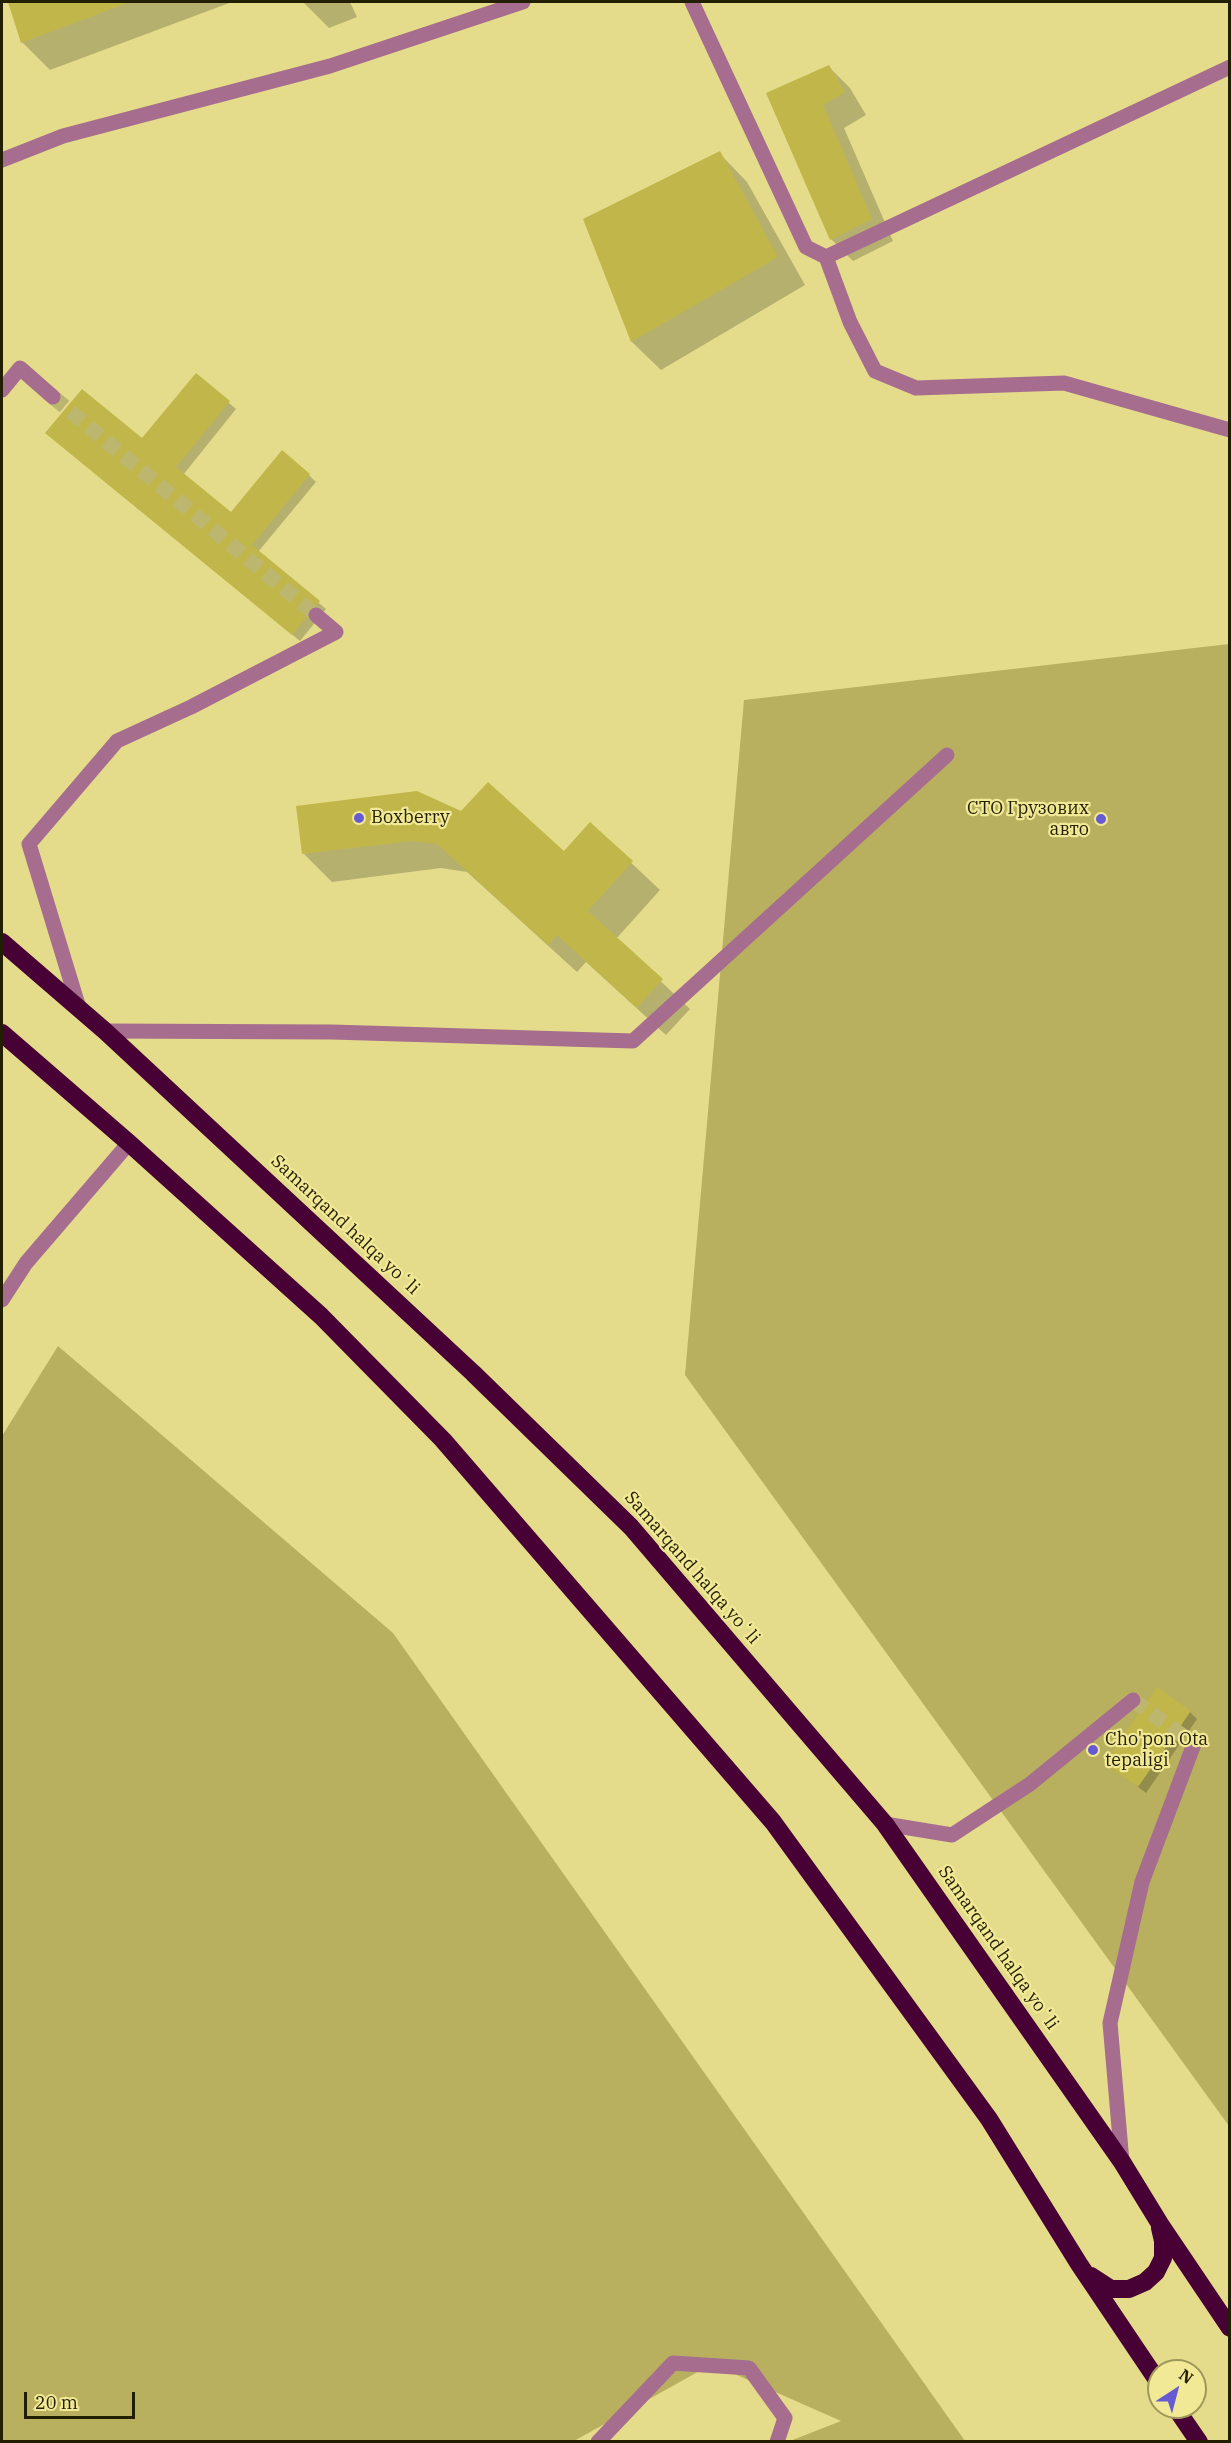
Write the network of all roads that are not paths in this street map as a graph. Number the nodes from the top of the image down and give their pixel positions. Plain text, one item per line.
1 (523, 2) edge
2 (692, 2) edge
3 (1230, 67) edge
4 (2, 160) edge
5 (826, 257) junction
6 (2, 390) edge
7 (53, 397) tunnel mouth
8 (1230, 430) edge
9 (316, 615) tunnel mouth
10 (947, 755) dead end
11 (2, 942) edge
12 (79, 1008) junction
13 (105, 1031) junction
14 (2, 1033) edge
15 (129, 1143) junction
16 (2, 1300) edge
17 (1133, 1700) dead end
18 (1194, 1744) dead end
19 (885, 1824) junction
20 (1122, 2162) junction
21 (1160, 2224) junction
22 (1079, 2265) junction
23 (1230, 2328) edge
24 (1147, 2365) edge
25 (1183, 2419) edge
26 (597, 2442) edge
27 (777, 2442) edge
28 (1198, 2442) edge

1 - 4 street
2 - 5 street
3 - 5 street
5 - 8 street
6 - 7 street
9 - 12 street
10 - 13 street
11 - 12 highway, Samarqand halqa yoʻli
12 - 13 highway, Samarqand halqa yoʻli
13 - 19 highway, Samarqand halqa yoʻli
14 - 15 highway
15 - 16 street
15 - 22 highway
17 - 19 street
18 - 20 street
19 - 20 highway, Samarqand halqa yoʻli
20 - 21 highway, Samarqand halqa yoʻli
21 - 22 highway
21 - 23 highway, Samarqand halqa yoʻli
22 - 24 highway
25 - 28 highway
26 - 27 street

